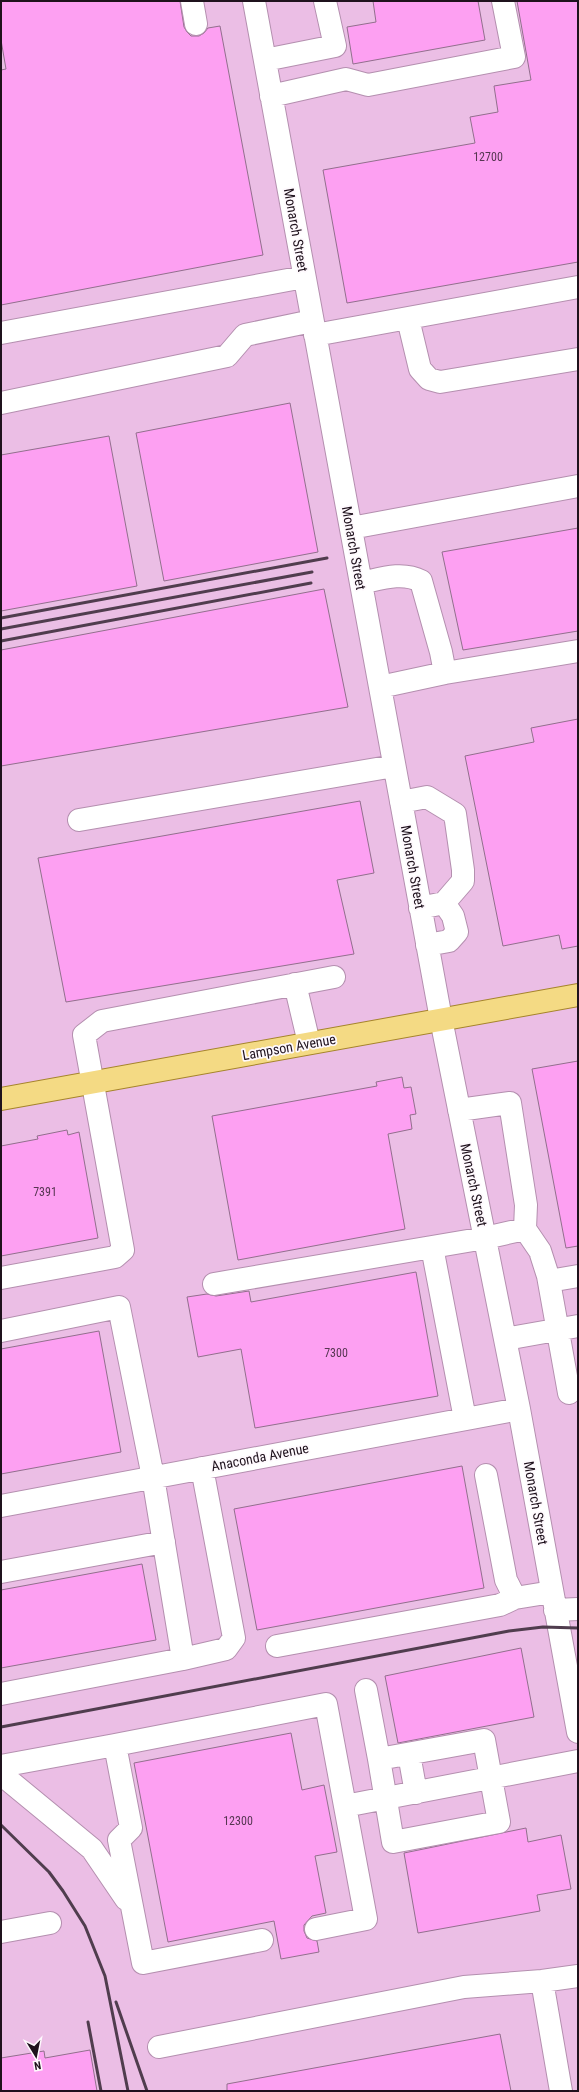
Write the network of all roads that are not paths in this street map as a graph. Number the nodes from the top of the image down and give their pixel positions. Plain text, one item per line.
1 (192, 1) edge
2 (254, 1) edge
3 (325, 1) edge
4 (503, 1) edge
5 (196, 24) dead end
6 (265, 60) junction
7 (271, 96) junction
8 (304, 277) junction
9 (578, 287) edge
10 (408, 318) junction
11 (314, 328) junction
12 (1, 333) edge
13 (578, 359) edge
14 (1, 402) edge
15 (578, 486) edge
16 (351, 528) junction
17 (360, 583) junction
18 (578, 651) edge
19 (445, 673) junction
20 (380, 687) junction
21 (394, 766) junction
22 (401, 802) junction
23 (79, 820) dead end
24 (444, 903) junction
25 (420, 908) junction
26 (427, 945) junction
27 (334, 977) dead end
28 (295, 984) junction
29 (578, 995) edge
30 (441, 1019) junction
31 (309, 1043) junction
32 (93, 1082) junction
33 (1, 1099) edge
34 (459, 1110) junction
35 (525, 1229) junction
36 (485, 1238) junction
37 (432, 1247) junction
38 (578, 1276) edge
39 (1, 1278) edge
40 (549, 1281) junction
41 (214, 1284) dead end
42 (568, 1328) edge
43 (1, 1331) edge
44 (505, 1340) junction
45 (569, 1393) dead end
46 (519, 1409) junction
47 (465, 1419) junction
48 (202, 1468) junction
49 (486, 1475) dead end
50 (153, 1477) junction
51 (1, 1506) edge
52 (164, 1542) junction
53 (1, 1572) edge
54 (516, 1598) junction
55 (554, 1601) junction
56 (578, 1609) edge
57 (277, 1646) dead end
58 (183, 1659) junction
59 (366, 1690) dead end
60 (1, 1694) edge
61 (576, 1704) edge
62 (578, 1732) edge
63 (115, 1744) junction
64 (409, 1754) junction
65 (379, 1759) junction
66 (578, 1761) edge
67 (1, 1766) edge
68 (1, 1774) edge
69 (491, 1778) junction
70 (416, 1793) junction
71 (386, 1799) junction
72 (345, 1806) junction
73 (133, 1910) junction
74 (50, 1923) dead end
75 (316, 1929) dead end
76 (1, 1932) edge
77 (262, 1940) dead end
78 (578, 1976) edge
79 (542, 1981) junction
80 (159, 2047) dead end
81 (562, 2091) edge

1 - 5 street
2 - 6 street, Monarch Street
3 - 6 street
4 - 7 street
6 - 7 street, Monarch Street
7 - 8 street, Monarch Street
8 - 11 street, Monarch Street
8 - 12 street
9 - 10 street
10 - 11 street
10 - 13 street
11 - 14 street
11 - 16 street, Monarch Street
15 - 16 street
16 - 17 street, Monarch Street
17 - 19 street
17 - 20 street, Monarch Street
18 - 19 street
19 - 20 street
20 - 21 street, Monarch Street
21 - 22 street, Monarch Street
21 - 23 street
22 - 24 street
22 - 25 street, Monarch Street
24 - 25 street
24 - 26 street
25 - 26 street, Monarch Street
26 - 30 street, Monarch Street
27 - 28 street
28 - 31 street
28 - 32 street
29 - 30 main road, Lampson Avenue
30 - 31 main road, Lampson Avenue
30 - 34 street, Monarch Street
31 - 32 main road, Lampson Avenue
32 - 33 main road, Lampson Avenue
32 - 39 street
34 - 35 street
34 - 36 street, Monarch Street
35 - 36 street
35 - 40 street
36 - 37 street
36 - 44 street, Monarch Street
37 - 41 street
37 - 47 street
38 - 40 street
40 - 42 street
42 - 44 street
42 - 45 street
43 - 50 street
44 - 46 street, Monarch Street
46 - 47 street, Anaconda Avenue
46 - 55 street, Monarch Street
47 - 48 street, Anaconda Avenue
48 - 50 street, Anaconda Avenue
48 - 58 street
49 - 54 street
50 - 51 street, Anaconda Avenue
50 - 52 street
52 - 53 street
52 - 58 street
54 - 55 street
54 - 57 street
55 - 56 street
55 - 61 street, Monarch Street
58 - 60 street
59 - 65 street
61 - 62 street, Monarch Street
63 - 67 street
63 - 72 street
63 - 73 street
64 - 65 street
64 - 69 street
64 - 70 street
65 - 71 street
66 - 69 street
68 - 73 street
69 - 70 street
69 - 71 street
70 - 71 street
71 - 72 street
72 - 75 street
73 - 77 street
74 - 76 street
78 - 79 street
79 - 80 street
79 - 81 street

